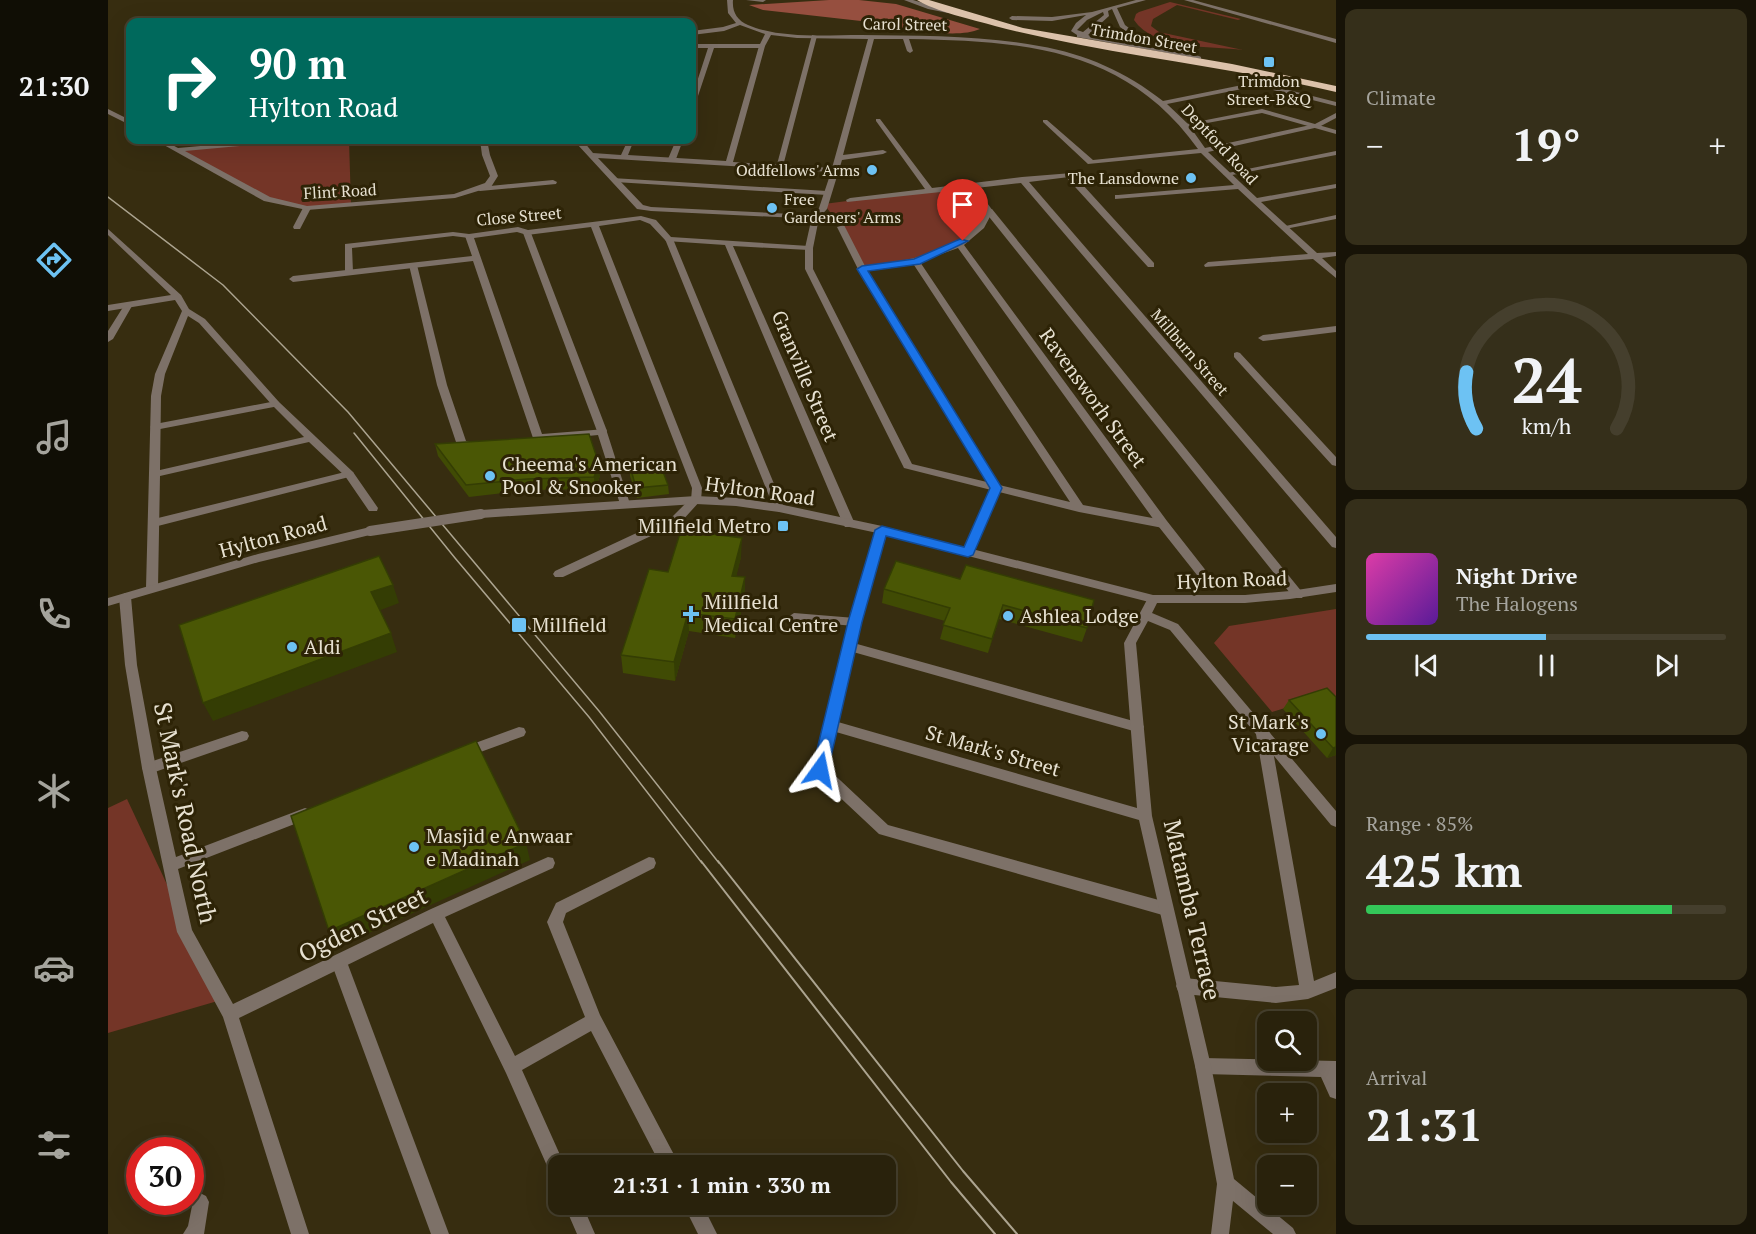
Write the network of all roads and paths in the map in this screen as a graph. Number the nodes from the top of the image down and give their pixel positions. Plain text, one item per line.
1 (730, 0) edge
2 (749, 0) edge
3 (763, 0) edge
4 (907, 0) edge
5 (921, 0) edge
6 (1143, 0) edge
7 (1187, 0) edge
8 (963, 4) dead end
9 (1114, 8) junction
10 (948, 10) junction
11 (1105, 11) junction
12 (1092, 12) junction
13 (1012, 18) junction
14 (741, 23) junction
15 (696, 32) edge
16 (769, 32) junction
17 (1081, 33) junction
18 (814, 36) junction
19 (872, 37) junction
20 (1053, 37) junction
21 (906, 38) junction
22 (1336, 41) edge
23 (1144, 42) junction
24 (696, 46) edge
25 (712, 46) junction
26 (762, 46) junction
27 (910, 51) dead end
28 (1069, 54) joint
29 (1269, 75) junction
30 (1336, 81) edge
31 (1336, 89) edge
32 (696, 93) edge
33 (1163, 103) junction
34 (1336, 105) edge
35 (108, 111) edge
36 (1336, 115) edge
37 (878, 120) dead end
38 (126, 121) edge
39 (1045, 121) dead end
40 (1185, 125) junction
41 (1317, 126) junction
42 (1336, 132) edge
43 (166, 144) edge
44 (242, 144) edge
45 (484, 144) edge
46 (583, 144) edge
47 (629, 144) edge
48 (678, 144) edge
49 (177, 150) junction
50 (1203, 151) junction
51 (884, 152) dead end
52 (1336, 153) edge
53 (590, 154) junction
54 (624, 156) junction
55 (839, 158) junction
56 (672, 159) junction
57 (729, 163) junction
58 (779, 166) junction
59 (836, 170) junction
60 (1227, 174) junction
61 (1022, 179) junction
62 (615, 180) junction
63 (553, 182) dead end
64 (970, 185) junction
65 (1336, 186) edge
66 (1240, 187) junction
67 (480, 189) junction
68 (929, 189) junction
69 (827, 194) junction
70 (1118, 197) dead end
71 (850, 200) dead end
72 (1255, 201) junction
73 (307, 208) junction
74 (989, 211) junction
75 (1336, 217) edge
76 (594, 224) junction
77 (814, 224) dead end
78 (841, 226) dead end
79 (297, 227) dead end
80 (1285, 227) junction
81 (108, 231) edge
82 (527, 233) junction
83 (469, 236) junction
84 (669, 239) junction
85 (728, 243) junction
86 (958, 244) junction
87 (809, 248) junction
88 (1336, 254) edge
89 (1313, 255) junction
90 (476, 258) junction
91 (916, 262) junction
92 (413, 265) junction
93 (1151, 265) dead end
94 (1208, 265) dead end
95 (862, 269) junction
96 (349, 272) junction
97 (1336, 275) edge
98 (293, 279) dead end
99 (178, 297) junction
100 (128, 306) junction
101 (108, 308) edge
102 (186, 311) junction
103 (1336, 329) edge
104 (1263, 338) dead end
105 (108, 339) edge
106 (1237, 355) dead end
107 (276, 404) junction
108 (155, 427) junction
109 (602, 431) junction
110 (312, 438) junction
111 (538, 438) junction
112 (528, 439) edge
113 (484, 443) edge
114 (1336, 463) edge
115 (154, 474) junction
116 (349, 474) junction
117 (996, 488) junction
118 (696, 500) junction
119 (625, 504) junction
120 (373, 508) dead end
121 (778, 508) junction
122 (1079, 508) junction
123 (154, 523) junction
124 (849, 524) junction
125 (1163, 524) junction
126 (882, 530) junction
127 (1336, 544) edge
128 (968, 552) junction
129 (1201, 572) dead end
130 (559, 574) dead end
131 (152, 588) junction
132 (1336, 588) edge
133 (1298, 596) junction
134 (125, 597) junction
135 (1153, 599) junction
136 (108, 602) edge
137 (1144, 614) junction
138 (794, 617) dead end
139 (855, 622) junction
140 (850, 647) junction
141 (830, 725) junction
142 (1137, 727) junction
143 (519, 732) dead end
144 (1263, 734) junction
145 (242, 736) dead end
146 (454, 757) edge
147 (149, 768) junction
148 (322, 807) edge
149 (1145, 816) junction
150 (1336, 821) edge
151 (549, 863) dead end
152 (649, 863) dead end
153 (169, 866) junction
154 (1166, 909) junction
155 (436, 914) junction
156 (339, 962) junction
157 (1336, 980) edge
158 (1184, 986) junction
159 (1308, 991) junction
160 (230, 1014) junction
161 (594, 1020) junction
162 (1203, 1066) junction
163 (512, 1067) junction
164 (1331, 1070) edge
165 (1336, 1091) edge
166 (551, 1155) edge
167 (665, 1155) edge
168 (1226, 1184) junction
169 (198, 1215) edge
170 (578, 1215) edge
171 (698, 1215) edge
172 (192, 1234) edge
173 (300, 1234) edge
174 (440, 1234) edge
175 (586, 1234) edge
176 (708, 1234) edge
177 (1220, 1234) edge
178 (1287, 1234) edge

1 - 14 street
2 - 3 street
4 - 10 street
5 - 10 highway, Trimdon Street
6 - 9 street
7 - 22 street
8 - 13 highway, Trimdon Street
9 - 11 street
9 - 23 street
10 - 20 highway, Trimdon Street
11 - 12 street
11 - 17 street
12 - 13 street
12 - 17 street
13 - 17 highway, Trimdon Street
14 - 15 street
14 - 16 street, Carol Street
16 - 18 street, Carol Street
16 - 26 street
17 - 20 street
17 - 23 highway, Trimdon Street
17 - 29 street
18 - 19 street, Carol Street
18 - 58 street
19 - 21 street, Carol Street
19 - 55 street
20 - 29 highway, Trimdon Street
21 - 27 street
21 - 28 street, Carol Street
23 - 30 highway, Trimdon Street
24 - 25 street
25 - 26 street
25 - 32 street
26 - 57 street
28 - 33 street, Deptford Road
29 - 31 highway, Trimdon Street
33 - 34 street
33 - 40 street, Deptford Road
35 - 38 street
36 - 41 street
37 - 68 street
39 - 50 street
40 - 41 street
40 - 50 street, Deptford Road
41 - 42 street
41 - 50 street
43 - 49 street, Flint Road
44 - 49 street
45 - 67 street
46 - 53 street
47 - 54 street
48 - 56 street
49 - 73 street, Flint Road
50 - 60 street, Deptford Road
51 - 55 street
52 - 60 street
53 - 54 street
53 - 62 street
54 - 56 street
55 - 59 street
56 - 57 street
57 - 58 street
58 - 59 street
59 - 69 street
60 - 66 street, Deptford Road
61 - 64 street
61 - 93 street
61 - 127 street, Millburn Street
62 - 69 street
62 - 69 street
63 - 67 street, Flint Road
64 - 68 street
64 - 74 street
65 - 72 street
66 - 70 street
66 - 72 street, Deptford Road
67 - 73 street, Flint Road
68 - 71 street
72 - 80 street, Deptford Road
73 - 79 street
74 - 86 street
74 - 133 street
75 - 80 street
76 - 82 street, Close Street
76 - 84 street, Close Street
76 - 118 street
77 - 87 street
78 - 95 street
80 - 89 street, Deptford Road
81 - 99 street
82 - 83 street, Close Street
82 - 109 street
83 - 90 street, Close Street
83 - 96 street
84 - 85 street
84 - 121 street
85 - 87 street
85 - 124 street, Granville Street
86 - 91 street
86 - 125 street, Ravensworh Street
87 - 117 street
88 - 89 street
89 - 94 street
89 - 97 street, Deptford Road
90 - 92 street
90 - 111 street, Close Street
91 - 95 street
91 - 122 street
92 - 96 street
92 - 113 street
95 - 117 street
96 - 98 street
99 - 100 street
99 - 102 street
100 - 101 street
100 - 105 street
102 - 107 street
102 - 108 street
103 - 104 street
106 - 114 street
107 - 108 street
107 - 110 street
108 - 115 street
109 - 111 street
109 - 119 street
110 - 115 street
110 - 116 street
111 - 112 street
115 - 123 street
116 - 120 street
116 - 123 street
117 - 122 street
117 - 128 street
118 - 119 street, Hylton Road
118 - 121 street, Hylton Road
118 - 130 street
119 - 131 street, Hylton Road, bridge
121 - 124 street, Hylton Road
122 - 125 street
123 - 131 street
124 - 126 street, Hylton Road
125 - 129 street, Ravensworh Street
126 - 128 street, Hylton Road
126 - 139 street
128 - 135 street, Hylton Road
131 - 134 street, Hylton Road
132 - 133 street, Hylton Road
133 - 135 street, Hylton Road
134 - 136 street, Hylton Road
134 - 147 street, St Mark's Road North
135 - 137 street, Matamba Terrace
137 - 142 street, Matamba Terrace
137 - 144 street
138 - 139 street
139 - 140 street
140 - 141 street
140 - 142 street
141 - 149 street, St Mark's Street
141 - 154 street
142 - 149 street, Matamba Terrace
143 - 146 street
144 - 150 street
144 - 159 street
145 - 147 street
147 - 153 street, St Mark's Road North
148 - 153 street
149 - 154 street, Matamba Terrace
151 - 155 street, Ogden Street
152 - 161 street
153 - 160 street, St Mark's Road North
154 - 158 street, Matamba Terrace
155 - 156 street, Ogden Street
155 - 163 street
156 - 160 street, Ogden Street
156 - 174 street
157 - 159 street
158 - 159 street
158 - 162 street, Matamba Terrace
160 - 173 street, St Mark's Road North
161 - 163 street
161 - 167 street
162 - 164 street
162 - 168 street, Matamba Terrace
163 - 166 street
164 - 165 street
168 - 177 street, Matamba Terrace
168 - 178 street
169 - 172 street
170 - 175 street
171 - 176 street

